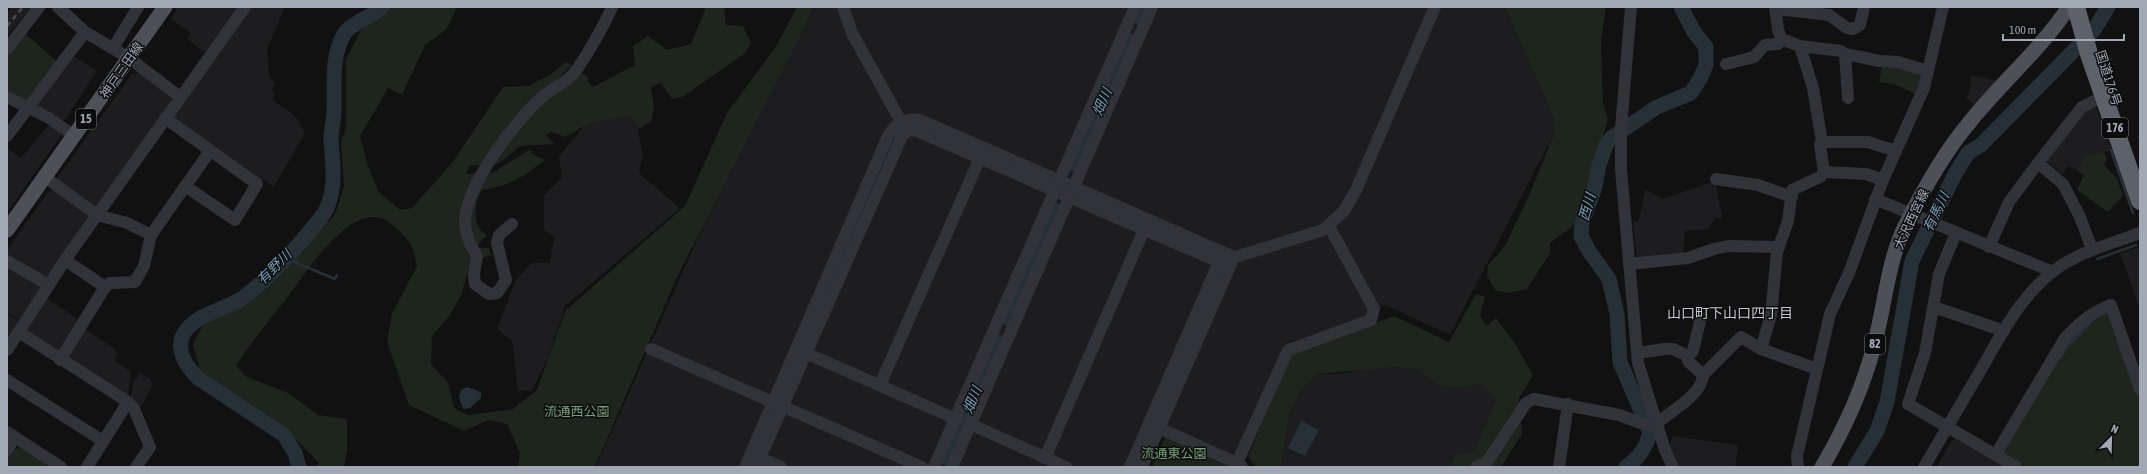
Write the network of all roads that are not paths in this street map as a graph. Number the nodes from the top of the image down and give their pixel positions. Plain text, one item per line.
1 (39, 7) edge
2 (58, 7) edge
3 (138, 7) edge
4 (165, 7) edge
5 (245, 7) edge
6 (612, 7) edge
7 (843, 7) edge
8 (1135, 7) edge
9 (1152, 7) edge
10 (1435, 7) edge
11 (1631, 7) edge
12 (1864, 7) edge
13 (1943, 7) edge
14 (2069, 7) edge
15 (2076, 7) edge
16 (2086, 7) edge
17 (1776, 8) edge
18 (1800, 9) edge
19 (1830, 11) edge
20 (1126, 27) junction
21 (85, 32) junction
22 (1141, 34) junction
23 (1781, 39) junction
24 (1800, 46) junction
25 (113, 48) junction
26 (7, 49) edge
27 (2093, 49) junction
28 (1844, 54) junction
29 (129, 58) junction
30 (1726, 64) dead end
31 (1928, 71) junction
32 (2104, 96) junction
33 (180, 97) junction
34 (7, 98) edge
35 (1848, 98) dead end
36 (29, 107) junction
37 (165, 118) junction
38 (904, 127) junction
39 (7, 136) edge
40 (74, 136) junction
41 (1822, 142) junction
42 (1896, 150) junction
43 (210, 151) junction
44 (982, 154) junction
45 (2038, 163) junction
46 (2140, 171) edge
47 (1824, 172) junction
48 (45, 177) junction
49 (1716, 179) dead end
50 (1883, 180) junction
51 (185, 186) junction
52 (1057, 186) junction
53 (1071, 193) junction
54 (1792, 196) junction
55 (1875, 199) junction
56 (2140, 201) edge
57 (98, 215) junction
58 (1914, 216) junction
59 (512, 224) dead end
60 (1146, 225) junction
61 (1329, 226) junction
62 (7, 230) edge
63 (1951, 231) junction
64 (2140, 233) edge
65 (151, 235) junction
66 (1989, 247) junction
67 (1779, 248) junction
68 (2092, 249) junction
69 (1234, 257) junction
70 (64, 260) junction
71 (7, 261) edge
72 (1219, 262) junction
73 (1629, 264) junction
74 (2053, 272) junction
75 (49, 285) junction
76 (105, 287) junction
77 (1934, 307) junction
78 (1702, 317) dead end
79 (996, 326) junction
80 (2004, 331) junction
81 (19, 332) junction
82 (1010, 332) junction
83 (651, 349) dead end
84 (1761, 349) junction
85 (7, 350) edge
86 (800, 351) junction
87 (1637, 353) junction
88 (1688, 356) junction
89 (60, 360) junction
90 (1816, 369) junction
91 (1703, 375) junction
92 (7, 380) edge
93 (880, 385) junction
94 (2140, 389) edge
95 (128, 402) junction
96 (1568, 404) junction
97 (777, 405) junction
98 (956, 419) junction
99 (970, 424) junction
100 (1657, 425) junction
101 (1948, 426) junction
102 (1159, 428) junction
103 (11, 435) edge
104 (103, 441) junction
105 (7, 450) edge
106 (1996, 454) junction
107 (1046, 458) junction
108 (756, 459) edge
109 (1240, 465) edge
110 (61, 467) edge
111 (87, 467) edge
112 (136, 467) edge
113 (745, 467) edge
114 (781, 467) edge
115 (922, 467) edge
116 (934, 467) edge
117 (952, 467) edge
118 (1066, 467) edge
119 (1130, 467) edge
120 (1142, 467) edge
121 (1476, 467) edge
122 (1558, 467) edge
123 (1673, 467) edge
124 (1798, 467) edge
125 (1822, 467) edge
126 (1924, 467) edge
127 (2016, 467) edge

1 - 26 street
2 - 21 street
3 - 25 street
4 - 29 main road, 神戸三田線 / 15
5 - 33 street
6 - 59 street
7 - 38 street
8 - 20 street
9 - 22 street
10 - 61 street
11 - 73 street
12 - 19 street
13 - 31 street
14 - 58 main road, 大沢西宮線 / 82
15 - 27 highway, 国道176号 / 176
16 - 27 highway, 国道176号 / 176
17 - 18 street
17 - 23 street
18 - 19 street
20 - 22 street
20 - 52 street
21 - 25 street
21 - 36 street
22 - 53 street
23 - 24 street
23 - 30 street
24 - 28 street
24 - 41 street
25 - 29 street
27 - 32 highway, 国道176号 / 176
27 - 46 highway, 国道176号 / 176
28 - 31 street
28 - 35 street
29 - 33 street
29 - 40 main road, 神戸三田線 / 15
31 - 42 street
32 - 45 street
32 - 56 highway, 国道176号 / 176
33 - 37 street
34 - 36 street
36 - 39 street
36 - 40 street
37 - 43 street
37 - 57 street
38 - 44 street
38 - 86 street
40 - 48 main road, 神戸三田線 / 15
41 - 42 street
41 - 47 street
42 - 50 street
43 - 51 street
43 - 51 street
44 - 52 street
44 - 93 street
45 - 66 street
45 - 68 street
47 - 50 street
47 - 54 street
48 - 57 street
48 - 62 main road, 神戸三田線 / 15
49 - 54 street
50 - 55 street
51 - 65 street
52 - 53 street
52 - 79 street
53 - 60 street
53 - 82 street
54 - 67 street
55 - 58 street
55 - 90 street
57 - 65 street
57 - 70 street
58 - 63 street
58 - 125 main road, 大沢西宮線 / 82
60 - 69 street
60 - 72 street
60 - 107 street
61 - 69 street
61 - 109 street
63 - 66 street
63 - 77 street
64 - 68 street
65 - 76 street
66 - 74 street
67 - 73 street
67 - 84 street
68 - 74 street
69 - 72 street
69 - 102 street
70 - 75 street
70 - 76 street
71 - 75 street
72 - 119 street
73 - 87 street
74 - 80 street
75 - 81 street
76 - 89 street
77 - 80 street
77 - 101 street
78 - 88 street
79 - 82 street
79 - 98 street
80 - 101 street
81 - 85 street
81 - 89 street
82 - 99 street
83 - 97 street
84 - 90 street
84 - 91 street
86 - 93 street
86 - 97 street
87 - 88 street
87 - 100 street
88 - 91 street
89 - 95 street
90 - 124 street
91 - 100 street
92 - 104 street
93 - 98 street
94 - 106 street
95 - 104 street
95 - 112 street
96 - 100 street
96 - 121 street
96 - 122 street
97 - 108 street
97 - 115 street
98 - 116 street
99 - 107 street
99 - 117 street
100 - 123 street
101 - 106 street
101 - 126 street
102 - 109 street
102 - 120 street
103 - 105 street
103 - 110 street
104 - 111 street
106 - 127 street
107 - 118 street
108 - 113 street
108 - 114 street

